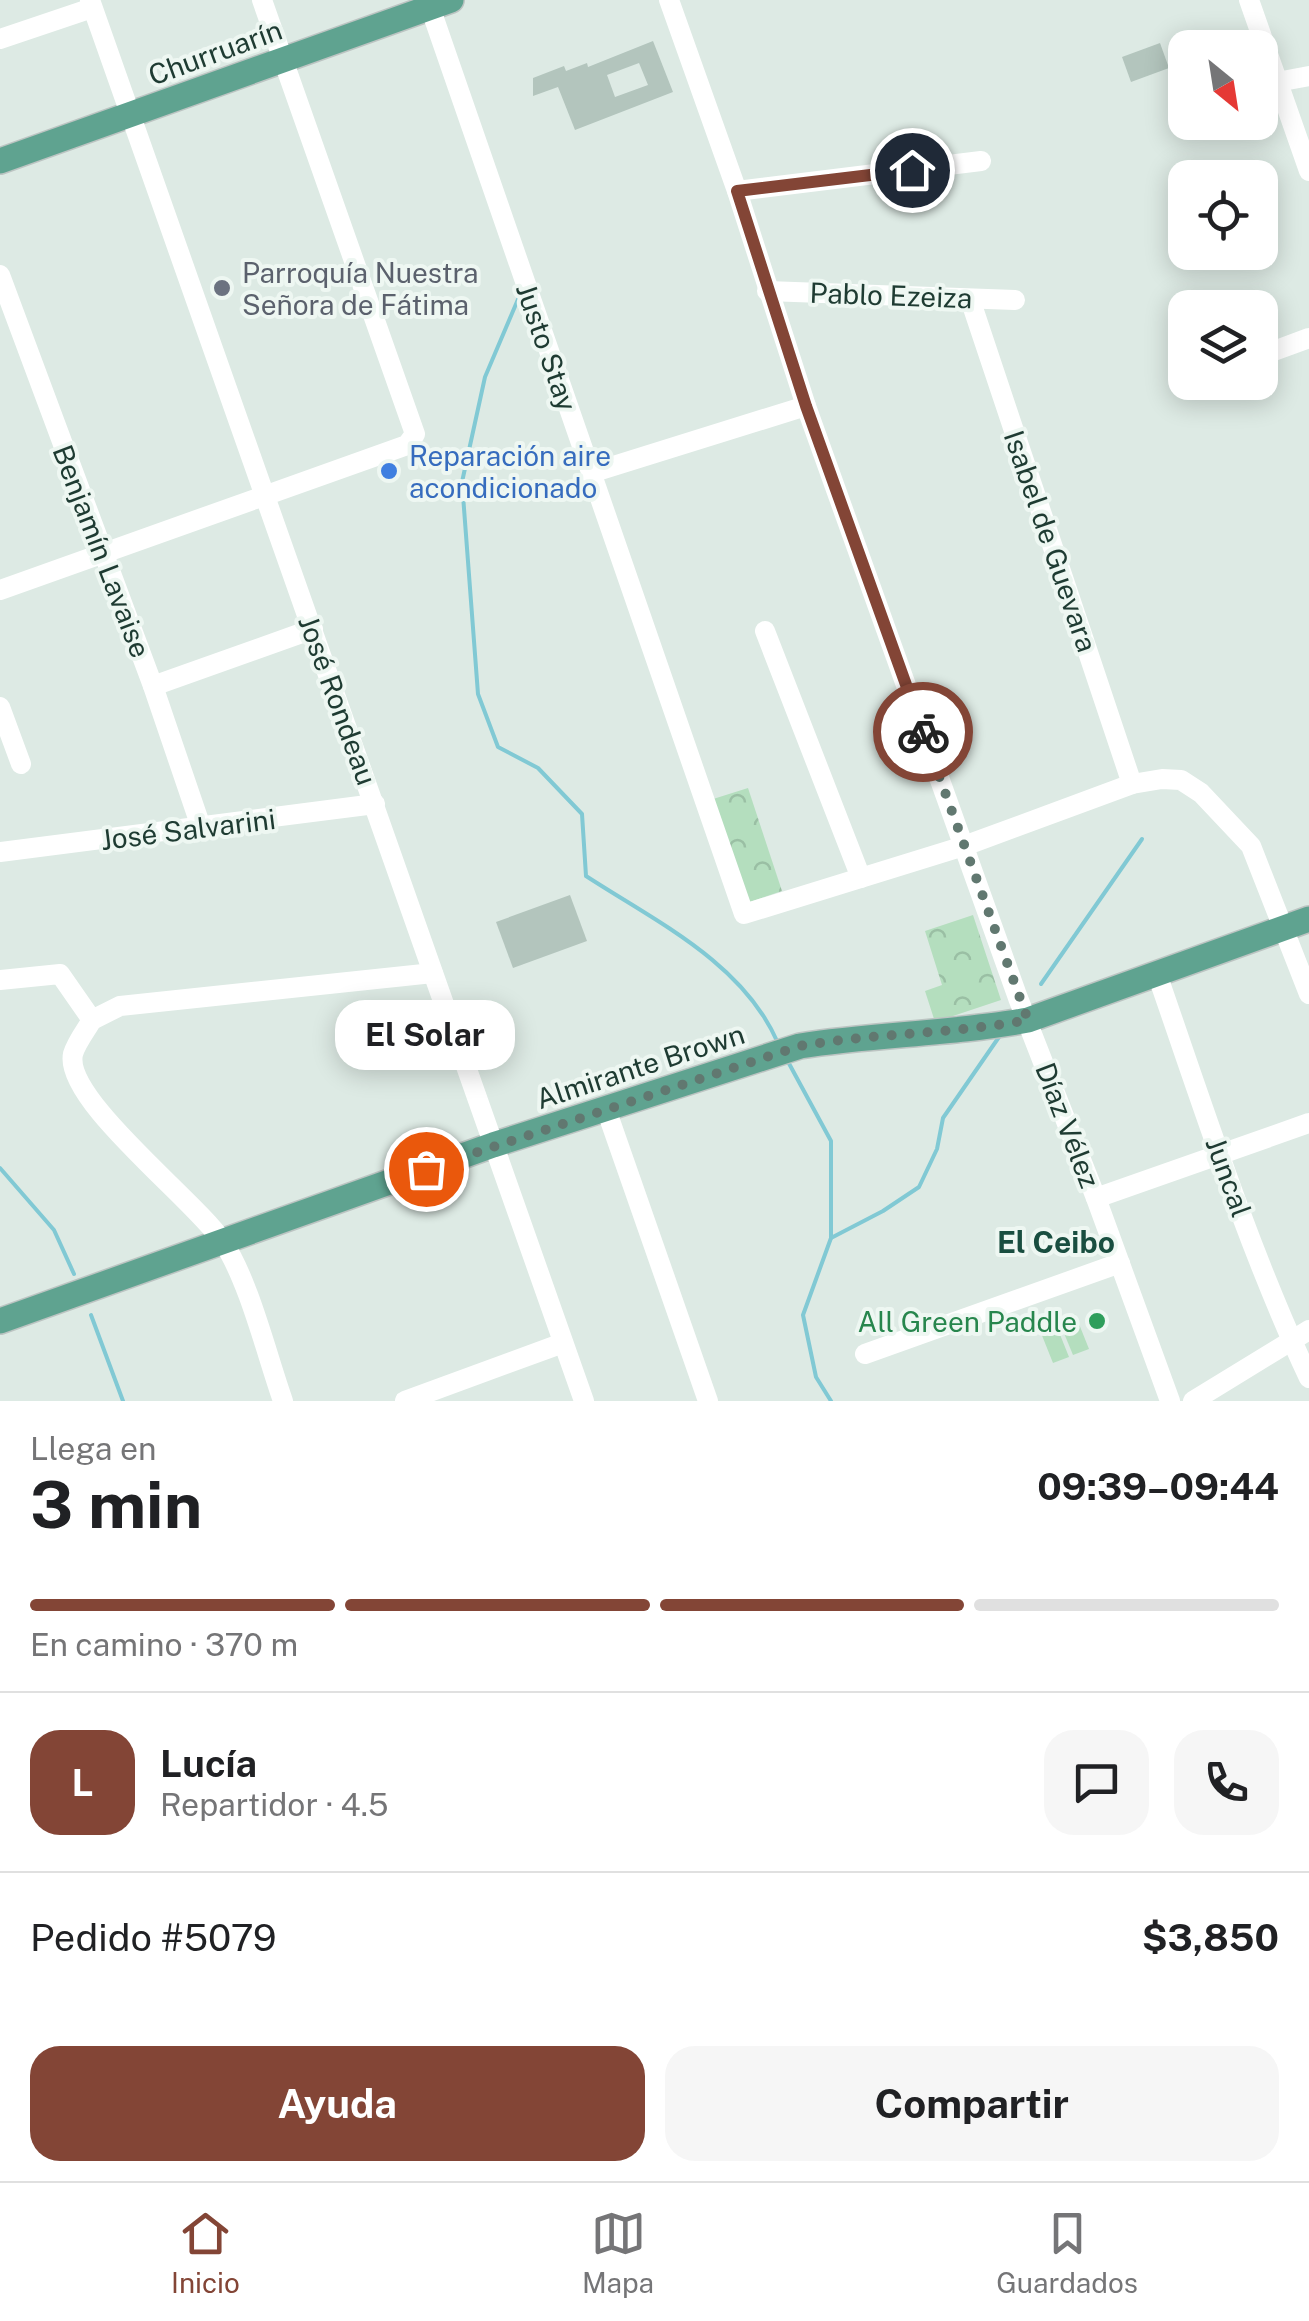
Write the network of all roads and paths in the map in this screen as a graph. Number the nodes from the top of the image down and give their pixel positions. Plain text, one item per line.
1 (262, 0) edge
2 (669, 0) edge
3 (1249, 0) edge
4 (91, 4) edge
5 (440, 4) edge
6 (1259, 30) edge
7 (0, 39) edge
8 (282, 60) junction
9 (1309, 76) edge
10 (1278, 82) edge
11 (1278, 87) edge
12 (131, 115) junction
13 (981, 161) dead end
14 (0, 162) edge
15 (1309, 171) edge
16 (737, 191) junction
17 (0, 275) edge
18 (768, 290) junction
19 (970, 299) junction
20 (1016, 300) dead end
21 (1309, 338) edge
22 (1278, 349) edge
23 (806, 406) junction
24 (591, 472) junction
25 (264, 495) junction
26 (101, 554) junction
27 (0, 590) edge
28 (312, 629) junction
29 (764, 631) dead end
30 (153, 686) junction
31 (0, 709) edge
32 (21, 764) dead end
33 (1132, 784) junction
34 (375, 804) junction
35 (202, 828) junction
36 (964, 846) junction
37 (0, 852) edge
38 (861, 878) junction
39 (1297, 924) edge
40 (433, 973) junction
41 (1157, 974) junction
42 (0, 980) edge
43 (1309, 994) edge
44 (92, 1020) junction
45 (1028, 1020) junction
46 (606, 1110) junction
47 (1309, 1123) edge
48 (493, 1145) junction
49 (1220, 1154) junction
50 (1096, 1198) junction
51 (222, 1241) junction
52 (1120, 1263) junction
53 (0, 1321) edge
54 (1300, 1335) edge
55 (563, 1343) junction
56 (865, 1354) dead end
57 (1309, 1378) edge
58 (283, 1401) edge
59 (405, 1401) edge
60 (584, 1401) edge
61 (708, 1401) edge
62 (1170, 1401) edge
63 (1193, 1401) edge

1 - 8 street
2 - 16 street, Díaz Vélez
3 - 6 street
4 - 7 street
4 - 12 street, José Rondeau
5 - 8 main road, Churruarín
5 - 24 street, Justo Stay
8 - 12 main road, Churruarín
8 - 25 street
9 - 10 street
11 - 15 street
12 - 14 main road, Churruarín
12 - 25 street, José Rondeau
13 - 16 street
16 - 18 street, Díaz Vélez
17 - 26 street, Benjamín Lavaise
18 - 19 street, Pablo Ezeiza
18 - 23 street, Díaz Vélez
19 - 20 street, Pablo Ezeiza
19 - 33 street, Isabel de Guevara
21 - 22 street
23 - 24 street
23 - 36 street, Díaz Vélez
24 - 38 street, Justo Stay
25 - 26 street
25 - 28 street, José Rondeau
26 - 27 street
26 - 30 street, Benjamín Lavaise
28 - 30 street
28 - 34 street, José Rondeau
29 - 38 street
30 - 35 street, Benjamín Lavaise
31 - 32 street
33 - 36 street
33 - 39 street
34 - 35 street, José Salvarini
34 - 40 street, José Rondeau
35 - 37 street, José Salvarini
36 - 38 street
36 - 45 street, Díaz Vélez
39 - 41 main road, Almirante Brown
39 - 43 street
40 - 44 street
40 - 48 street, José Rondeau
41 - 45 main road, Almirante Brown
41 - 49 street, Juncal
42 - 44 street
44 - 51 street
45 - 46 main road, Almirante Brown
45 - 50 street, Díaz Vélez
46 - 48 main road, Almirante Brown
46 - 61 street
47 - 49 street
48 - 51 main road, Almirante Brown
48 - 55 street, José Rondeau
49 - 50 street
49 - 54 street, Juncal
50 - 52 street, Díaz Vélez
51 - 53 main road, Almirante Brown
51 - 58 street
52 - 56 street
52 - 62 street, Díaz Vélez
54 - 57 street, Juncal
54 - 63 street
55 - 59 street
55 - 60 street, José Rondeau

